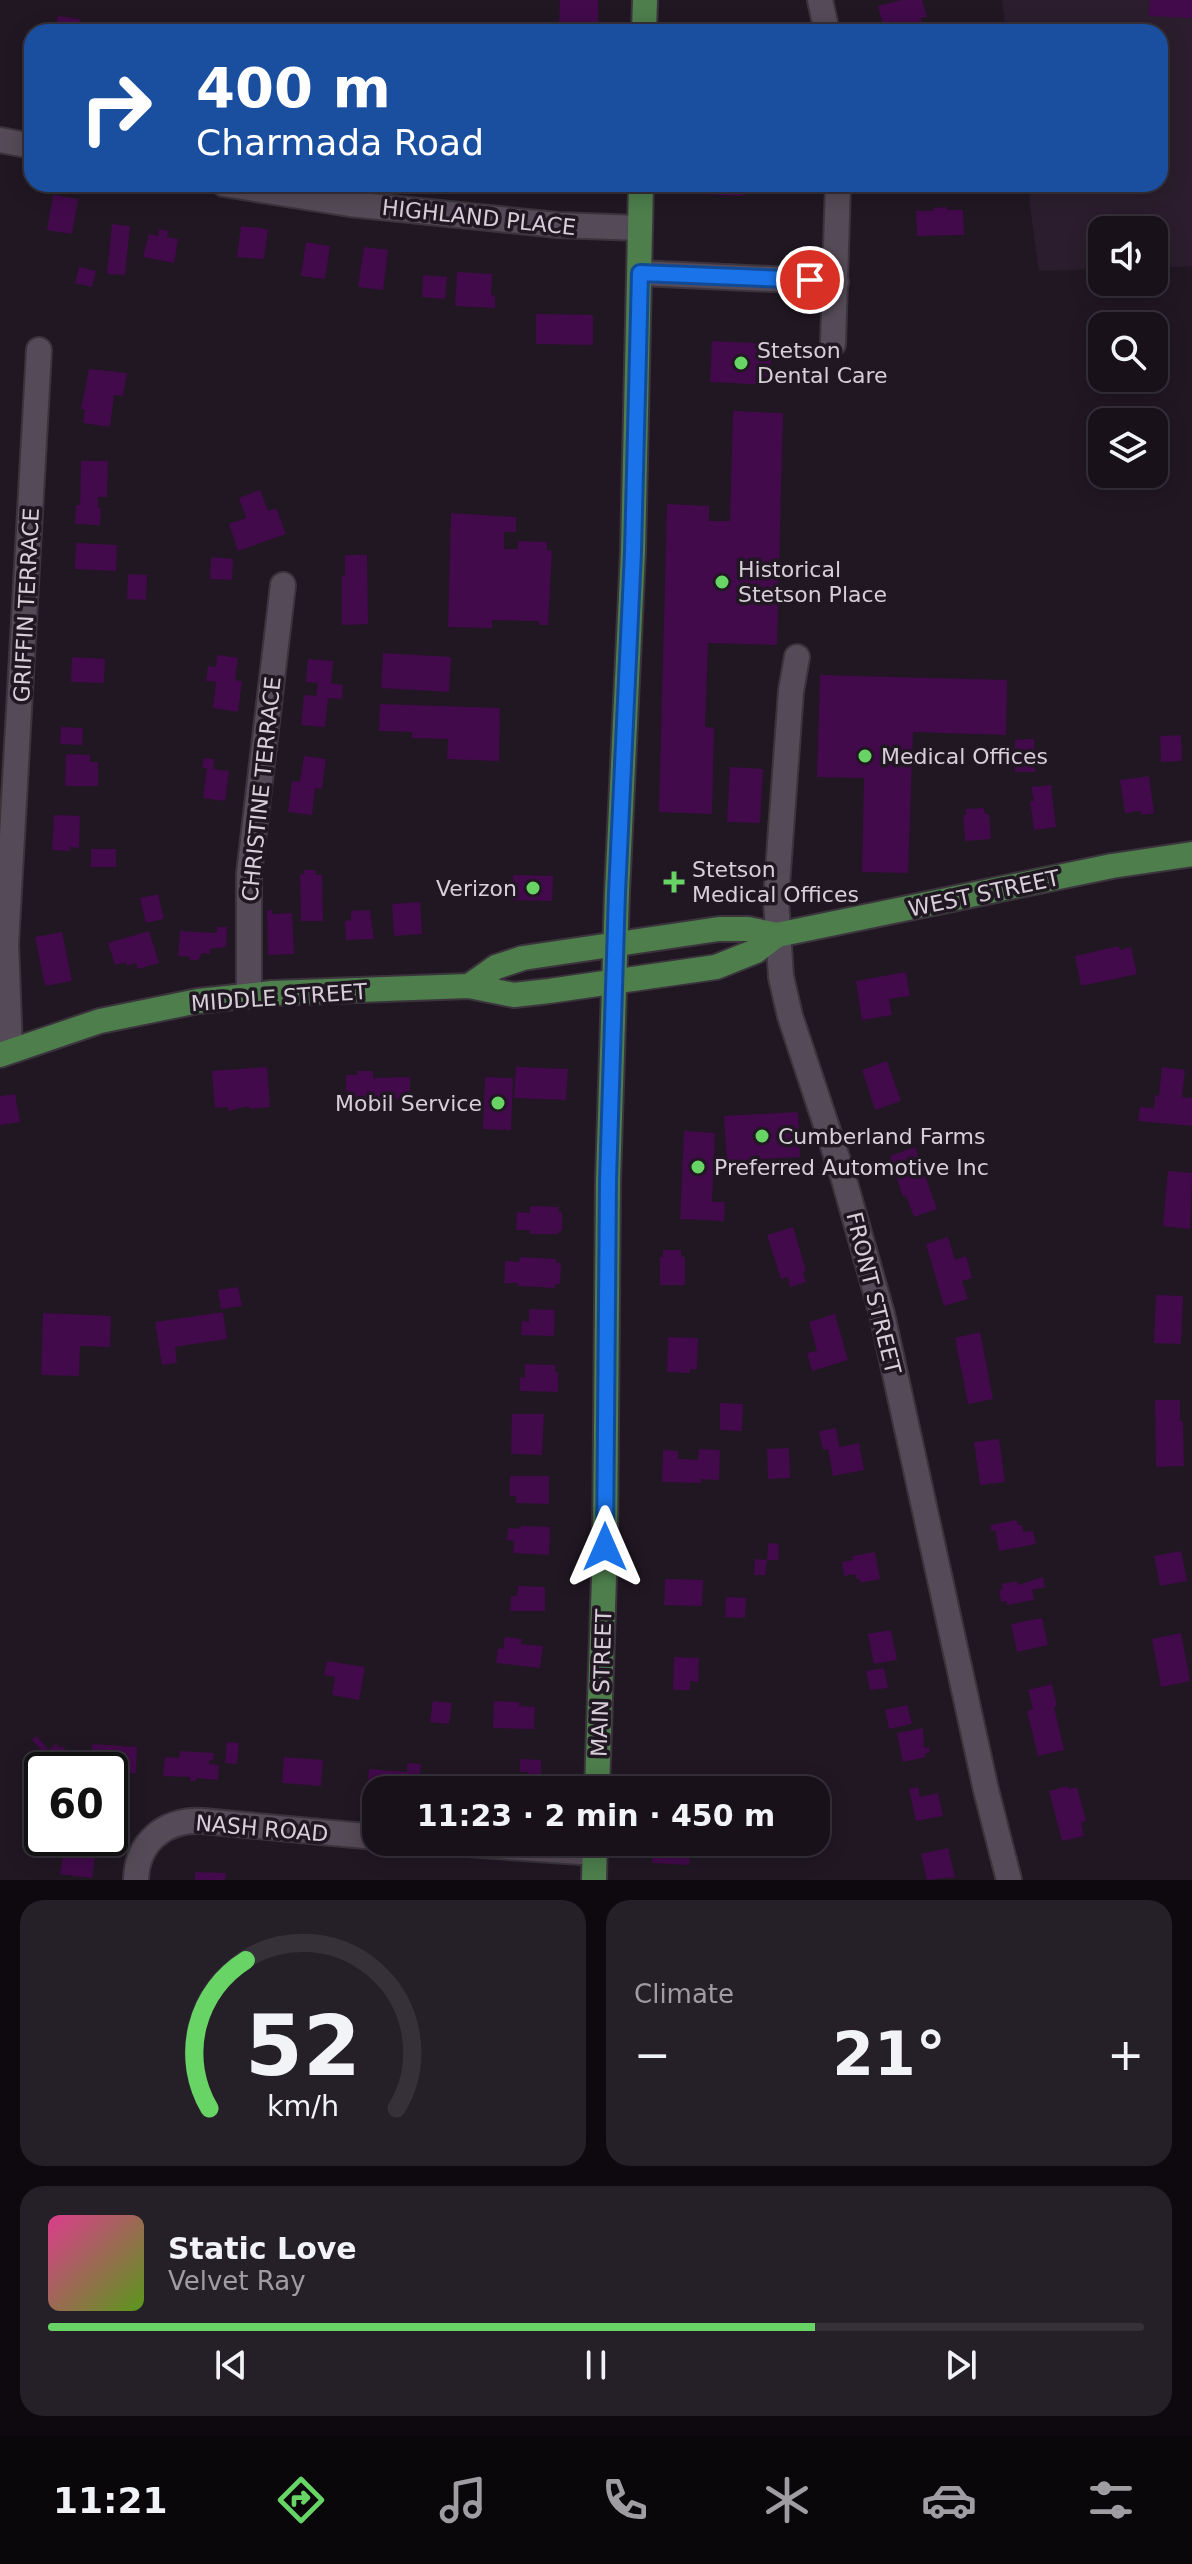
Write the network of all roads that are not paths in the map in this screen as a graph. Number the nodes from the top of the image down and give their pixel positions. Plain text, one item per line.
1 (645, 0) edge
2 (820, 0) edge
3 (644, 24) edge
4 (825, 24) edge
5 (0, 140) edge
6 (24, 144) edge
7 (274, 192) edge
8 (641, 192) edge
9 (838, 192) edge
10 (640, 228) junction
11 (640, 273) junction
12 (836, 282) junction
13 (833, 344) dead end
14 (39, 350) dead end
15 (283, 585) dead end
16 (797, 657) dead end
17 (1192, 854) edge
18 (777, 935) junction
19 (615, 944) junction
20 (614, 981) junction
21 (469, 986) junction
22 (249, 994) junction
23 (5, 1053) edge
24 (597, 1776) edge
25 (362, 1836) edge
26 (595, 1856) edge
27 (136, 1880) edge
28 (594, 1880) edge
29 (1009, 1880) edge

1 - 3 main road
2 - 4 street
5 - 6 street
7 - 10 street, HIGHLAND PLACE
8 - 10 main road, MAIN STREET
9 - 12 street
10 - 11 main road, MAIN STREET
11 - 12 street
11 - 19 main road, MAIN STREET
12 - 13 street
14 - 23 street, GRIFFIN TERRACE
15 - 22 street, CHRISTINE TERRACE
16 - 18 street, FRONT STREET
17 - 18 main road, WEST STREET
18 - 19 main road, MIDDLE STREET
18 - 20 main road, MIDDLE STREET
18 - 29 street, FRONT STREET
19 - 20 main road, MAIN STREET
19 - 21 main road, MIDDLE STREET
20 - 21 main road, MIDDLE STREET
20 - 24 main road, MAIN STREET
21 - 22 main road, MIDDLE STREET
22 - 23 main road, MIDDLE STREET
25 - 27 street, NASH ROAD
26 - 28 main road

